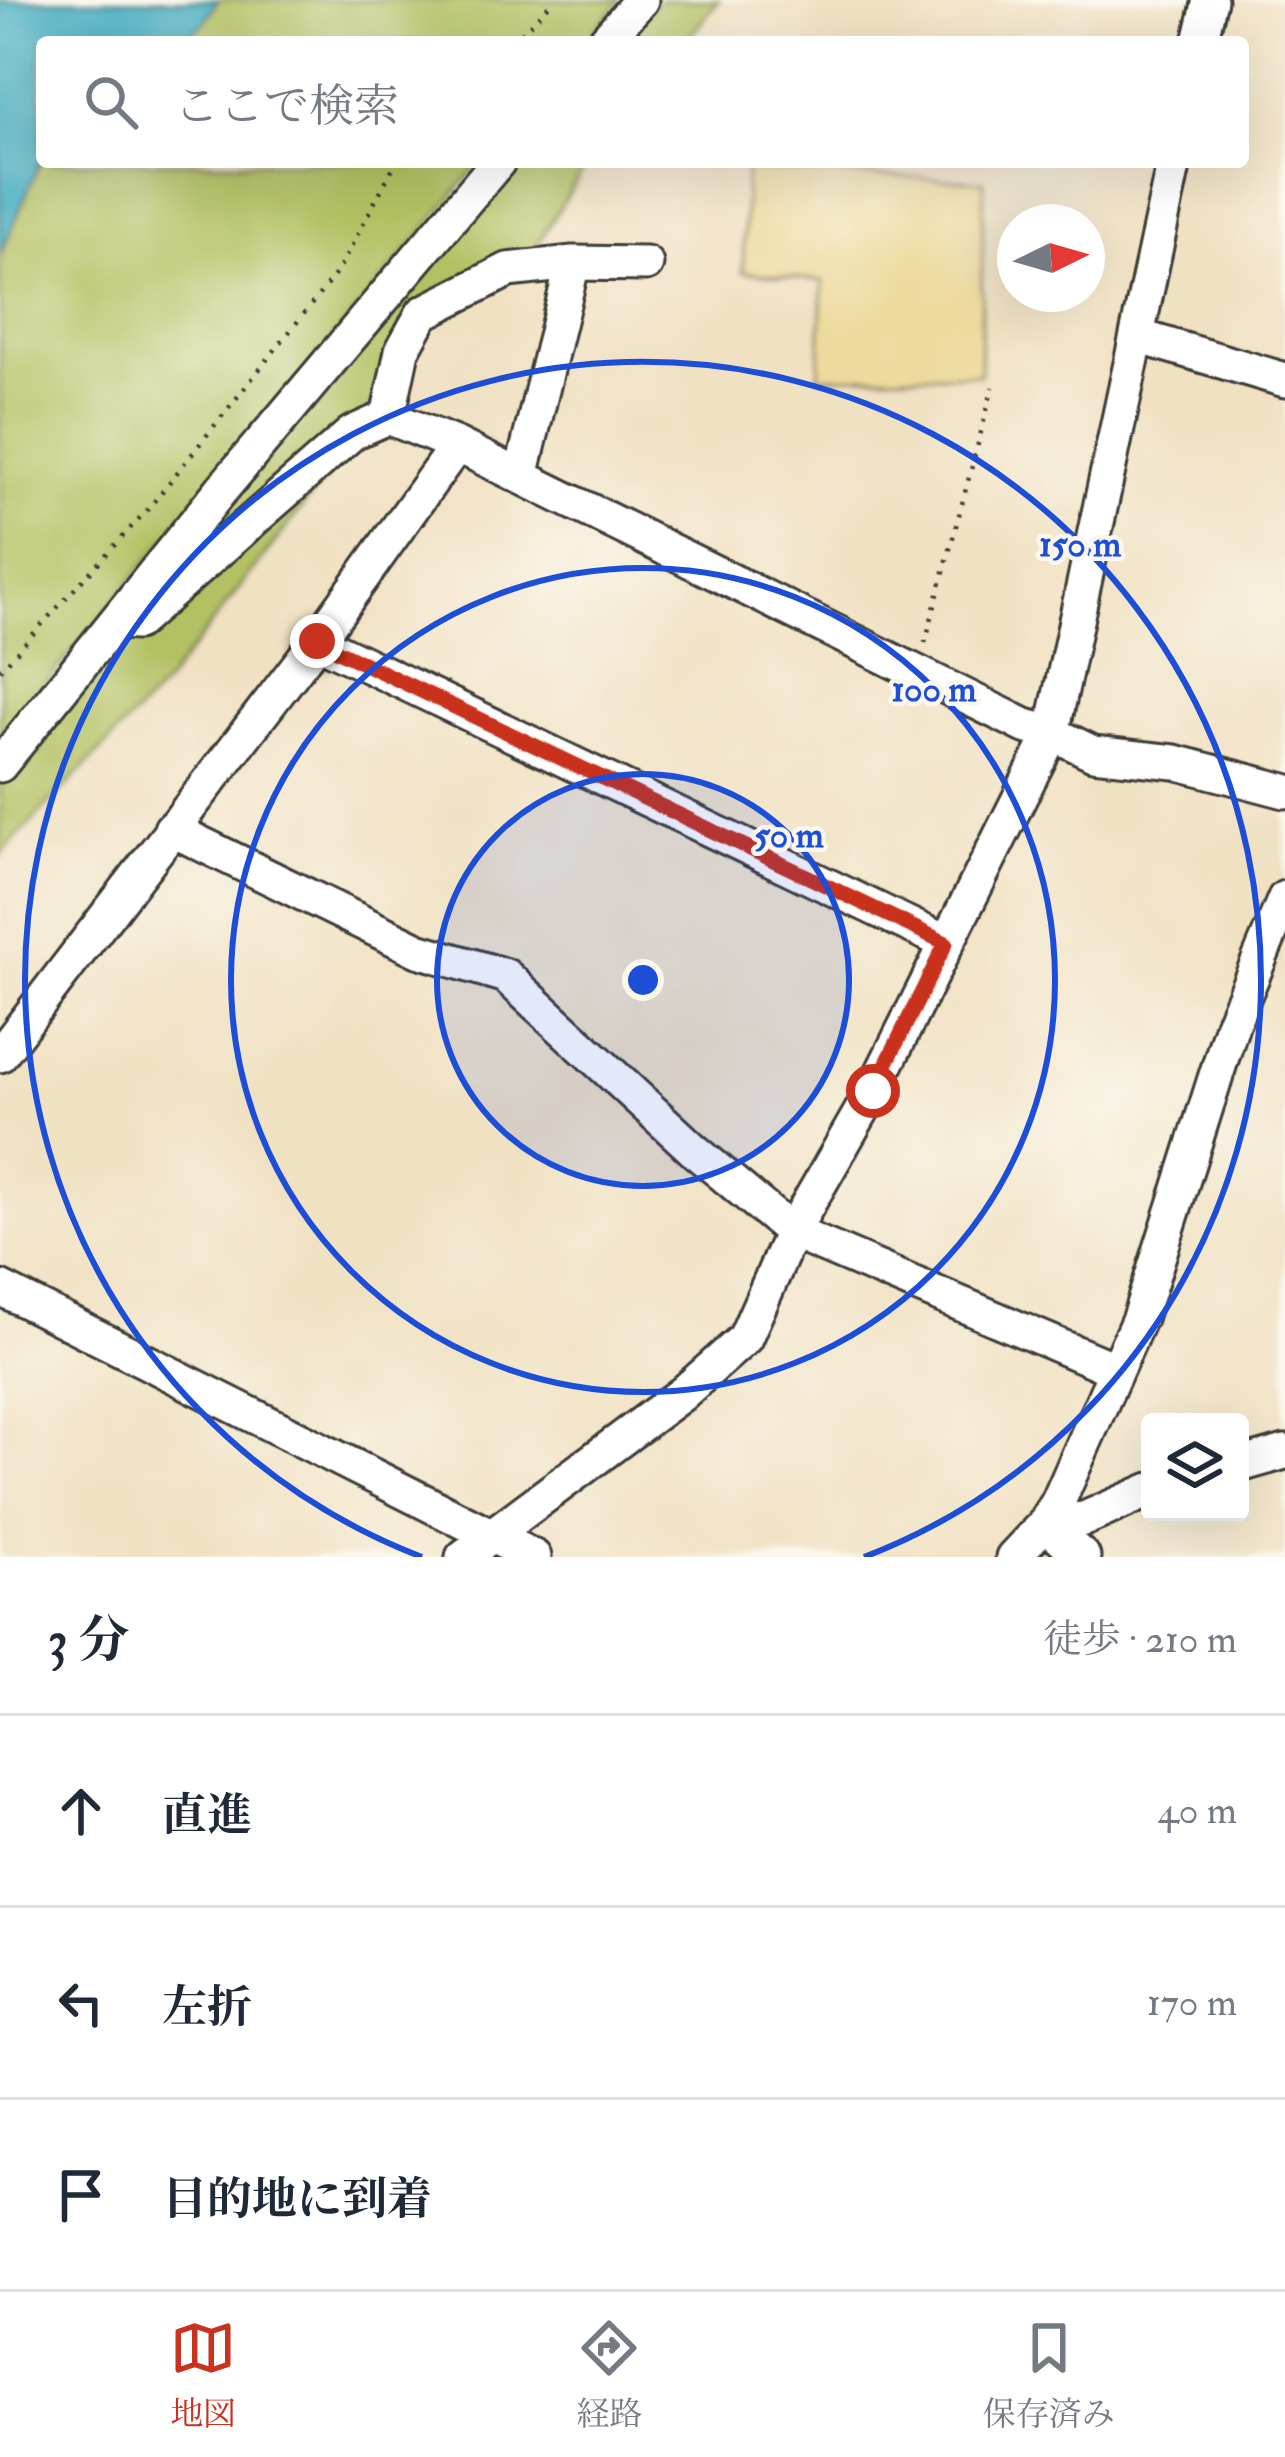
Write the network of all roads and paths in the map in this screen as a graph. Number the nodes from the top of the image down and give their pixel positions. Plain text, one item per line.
1 (554, 0) edge
2 (640, 0) edge
3 (1210, 0) edge
4 (519, 36) edge
5 (609, 36) edge
6 (1201, 36) edge
7 (393, 168) edge
8 (493, 168) edge
9 (1173, 168) edge
10 (573, 262) junction
11 (646, 264) dead end
12 (1137, 336) junction
13 (1285, 380) edge
14 (993, 387) dead end
15 (388, 417) junction
16 (458, 445) junction
17 (521, 476) junction
18 (118, 622) junction
19 (317, 641) junction
20 (0, 670) edge
21 (918, 672) junction
22 (1052, 733) junction
23 (0, 765) edge
24 (1285, 791) edge
25 (171, 829) junction
26 (1285, 898) edge
27 (946, 943) junction
28 (0, 1055) edge
29 (792, 1232) junction
30 (0, 1288) edge
31 (1117, 1370) junction
32 (1285, 1452) edge
33 (1249, 1462) edge
34 (1141, 1494) edge
35 (1046, 1523) junction
36 (494, 1537) junction
37 (463, 1557) edge
38 (534, 1557) edge
39 (1012, 1557) edge
40 (1083, 1557) edge

1 - 4 path
2 - 5 street
3 - 6 street
7 - 20 path
8 - 18 street
9 - 12 street
10 - 11 street
10 - 15 street
10 - 17 street
12 - 13 street
12 - 22 street
14 - 21 path
15 - 16 street
15 - 18 street
16 - 17 street
16 - 19 street
17 - 21 street
18 - 23 street
19 - 25 street
19 - 27 street
21 - 22 street
22 - 24 street
22 - 27 street
25 - 28 street
25 - 29 street
26 - 31 street
27 - 29 street
29 - 31 street
29 - 36 street
30 - 36 street
31 - 35 street
32 - 33 street
34 - 35 street
35 - 39 street
35 - 40 street
36 - 37 street
36 - 38 street

